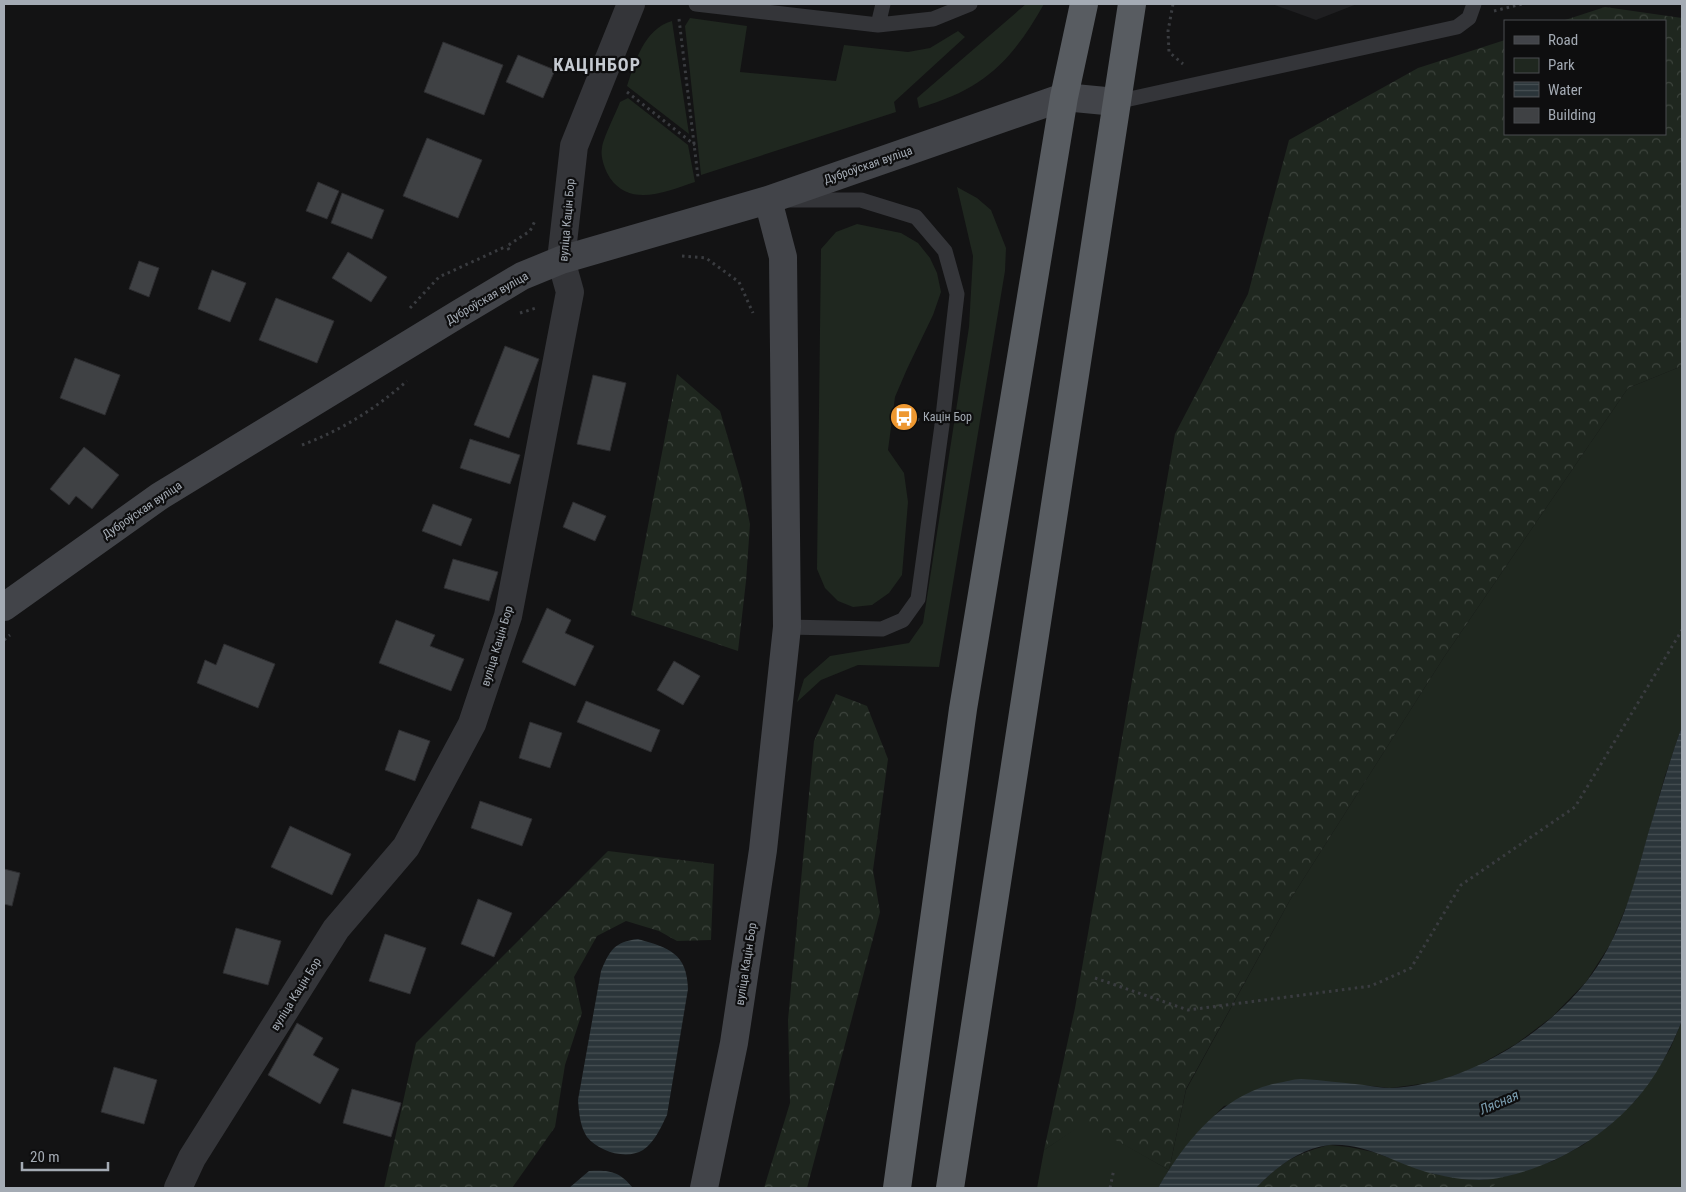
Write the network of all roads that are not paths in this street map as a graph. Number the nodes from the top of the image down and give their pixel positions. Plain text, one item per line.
1 (631, 4) edge
2 (696, 4) edge
3 (883, 4) edge
4 (970, 4) edge
5 (1084, 4) edge
6 (1132, 4) edge
7 (1474, 4) edge
8 (751, 7) edge
9 (878, 25) junction
10 (1064, 97) junction
11 (1116, 102) junction
12 (768, 200) junction
13 (561, 260) junction
14 (4, 607) edge
15 (787, 627) junction
16 (178, 1188) edge
17 (704, 1188) edge
18 (896, 1188) edge
19 (950, 1188) edge

1 - 13 street, вуліца Кацін Бор
2 - 8 lane
3 - 9 lane
4 - 9 lane
5 - 10 highway
6 - 11 highway
7 - 11 lane
8 - 9 lane
10 - 11 main road, Дуброўская вуліца
10 - 12 main road, Дуброўская вуліца
10 - 18 highway
11 - 19 highway
12 - 13 main road, Дуброўская вуліца
12 - 15 main road, вуліца Кацін Бор
12 - 15 lane
13 - 14 main road, Дуброўская вуліца
13 - 16 street, вуліца Кацін Бор
15 - 17 main road, вуліца Кацін Бор

